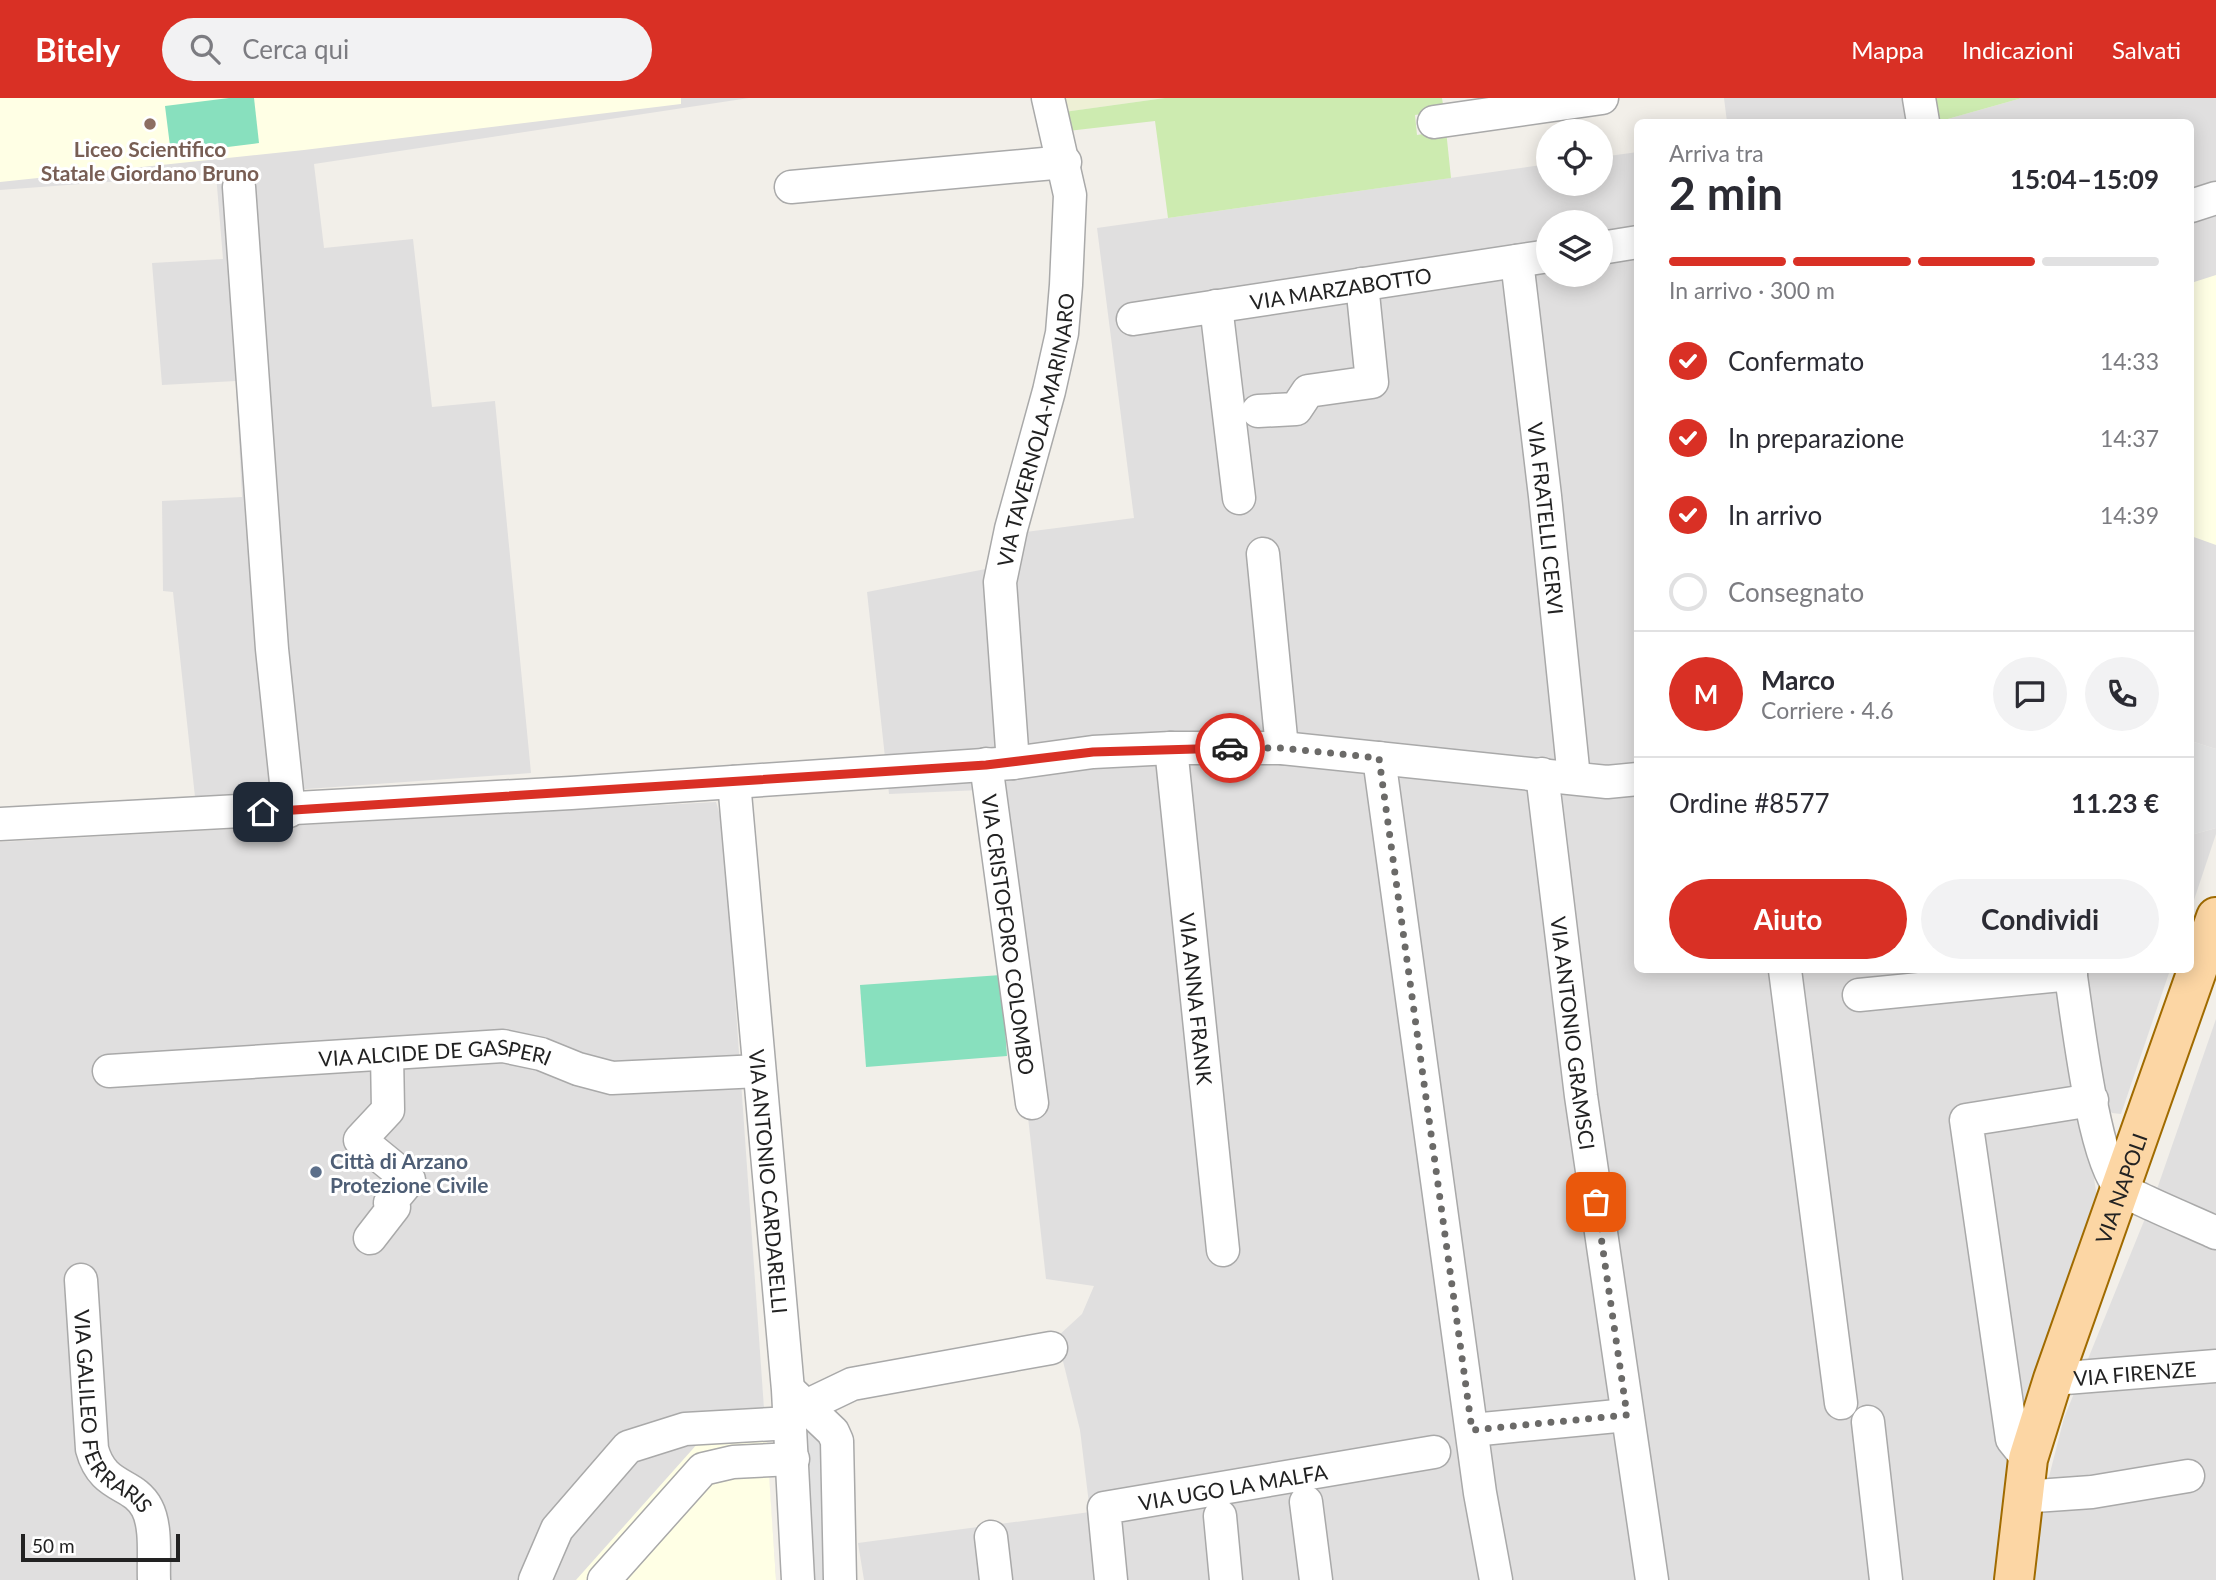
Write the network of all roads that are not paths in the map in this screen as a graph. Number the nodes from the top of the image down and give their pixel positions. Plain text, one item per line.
1 (1048, 98) edge
2 (1602, 98) edge
3 (1919, 98) edge
4 (1922, 119) edge
5 (1434, 122) dead end
6 (1065, 162) junction
7 (239, 187) dead end
8 (791, 187) dead end
9 (2216, 198) edge
10 (2194, 205) edge
11 (1634, 243) edge
12 (1613, 246) edge
13 (1536, 258) edge
14 (1517, 261) junction
15 (1362, 284) junction
16 (1216, 306) junction
17 (1133, 319) dead end
18 (1258, 411) dead end
19 (1239, 498) dead end
20 (1263, 554) dead end
21 (1171, 748) junction
22 (1282, 748) junction
23 (1379, 758) junction
24 (1000, 764) junction
25 (1542, 774) junction
26 (1574, 778) junction
27 (1634, 779) edge
28 (734, 782) junction
29 (289, 811) junction
30 (0, 824) edge
31 (2216, 917) edge
32 (1785, 973) edge
33 (2062, 973) edge
34 (2071, 973) edge
35 (1859, 995) dead end
36 (387, 1054) junction
37 (108, 1071) dead end
38 (759, 1071) junction
39 (2092, 1100) junction
40 (1032, 1103) dead end
41 (2131, 1151) junction
42 (2120, 1187) junction
43 (2216, 1233) edge
44 (370, 1238) dead end
45 (1223, 1250) dead end
46 (81, 1280) dead end
47 (1051, 1348) dead end
48 (2216, 1366) edge
49 (2053, 1379) junction
50 (852, 1384) junction
51 (1841, 1403) dead end
52 (795, 1406) junction
53 (1627, 1415) junction
54 (1868, 1422) dead end
55 (1472, 1430) junction
56 (833, 1432) junction
57 (1434, 1452) dead end
58 (793, 1459) junction
59 (2028, 1459) junction
60 (2188, 1476) dead end
61 (2022, 1497) junction
62 (1306, 1502) dead end
63 (1220, 1516) dead end
64 (991, 1537) dead end
65 (154, 1580) edge
66 (535, 1580) edge
67 (604, 1580) edge
68 (798, 1580) edge
69 (841, 1580) edge
70 (996, 1580) edge
71 (1111, 1580) edge
72 (1226, 1580) edge
73 (1316, 1580) edge
74 (1496, 1580) edge
75 (1652, 1580) edge
76 (1886, 1580) edge
77 (2014, 1580) edge

1 - 6 street, VIA TAVERNOLA-MARINARO
2 - 5 street
3 - 4 street
6 - 8 street
6 - 24 street, VIA TAVERNOLA-MARINARO
7 - 29 street
9 - 10 street
11 - 12 street
13 - 14 street, VIA MARZABOTTO
14 - 15 street, VIA MARZABOTTO
14 - 26 street, VIA FRATELLI CERVI
15 - 16 street, VIA MARZABOTTO
15 - 18 street
16 - 17 street, VIA MARZABOTTO
16 - 19 street
20 - 22 street
21 - 22 street, VIA CRISTOFORO COLOMBO
21 - 24 street, VIA CRISTOFORO COLOMBO
21 - 45 street, VIA ANNA FRANK
22 - 23 street, VIA CRISTOFORO COLOMBO
23 - 25 street, VIA CRISTOFORO COLOMBO
23 - 55 street
24 - 28 street, VIA CRISTOFORO COLOMBO
24 - 40 street, VIA CRISTOFORO COLOMBO
25 - 26 street, VIA CRISTOFORO COLOMBO
25 - 53 street, VIA ANTONIO GRAMSCI
26 - 27 street, VIA CRISTOFORO COLOMBO
28 - 29 street, VIA CRISTOFORO COLOMBO
28 - 38 street, VIA ANTONIO CARDARELLI
29 - 30 street, VIA CRISTOFORO COLOMBO
31 - 41 main road, VIA NAPOLI
32 - 51 street
33 - 35 street
34 - 39 street
36 - 37 street, VIA ALCIDE DE GASPERI
36 - 38 street, VIA ALCIDE DE GASPERI
36 - 44 street
38 - 52 street, VIA ANTONIO CARDARELLI
39 - 41 street
39 - 42 street
39 - 59 street
41 - 42 main road, VIA NAPOLI
42 - 43 street
42 - 49 main road, VIA NAPOLI
46 - 65 street, VIA GALILEO FERRARIS
47 - 50 street
48 - 49 street, VIA FIRENZE
49 - 59 main road, VIA NAPOLI
50 - 52 street
50 - 56 street
52 - 56 street
52 - 58 street, VIA ANTONIO CARDARELLI
52 - 66 street
53 - 55 street
53 - 75 street, VIA ANTONIO GRAMSCI
54 - 76 street
55 - 74 street
56 - 69 street
57 - 71 street, VIA UGO LA MALFA
58 - 67 street
58 - 68 street, VIA ANTONIO CARDARELLI
59 - 61 main road, VIA NAPOLI
60 - 61 street
61 - 77 main road, VIA NAPOLI
62 - 73 street
63 - 72 street
64 - 70 street

